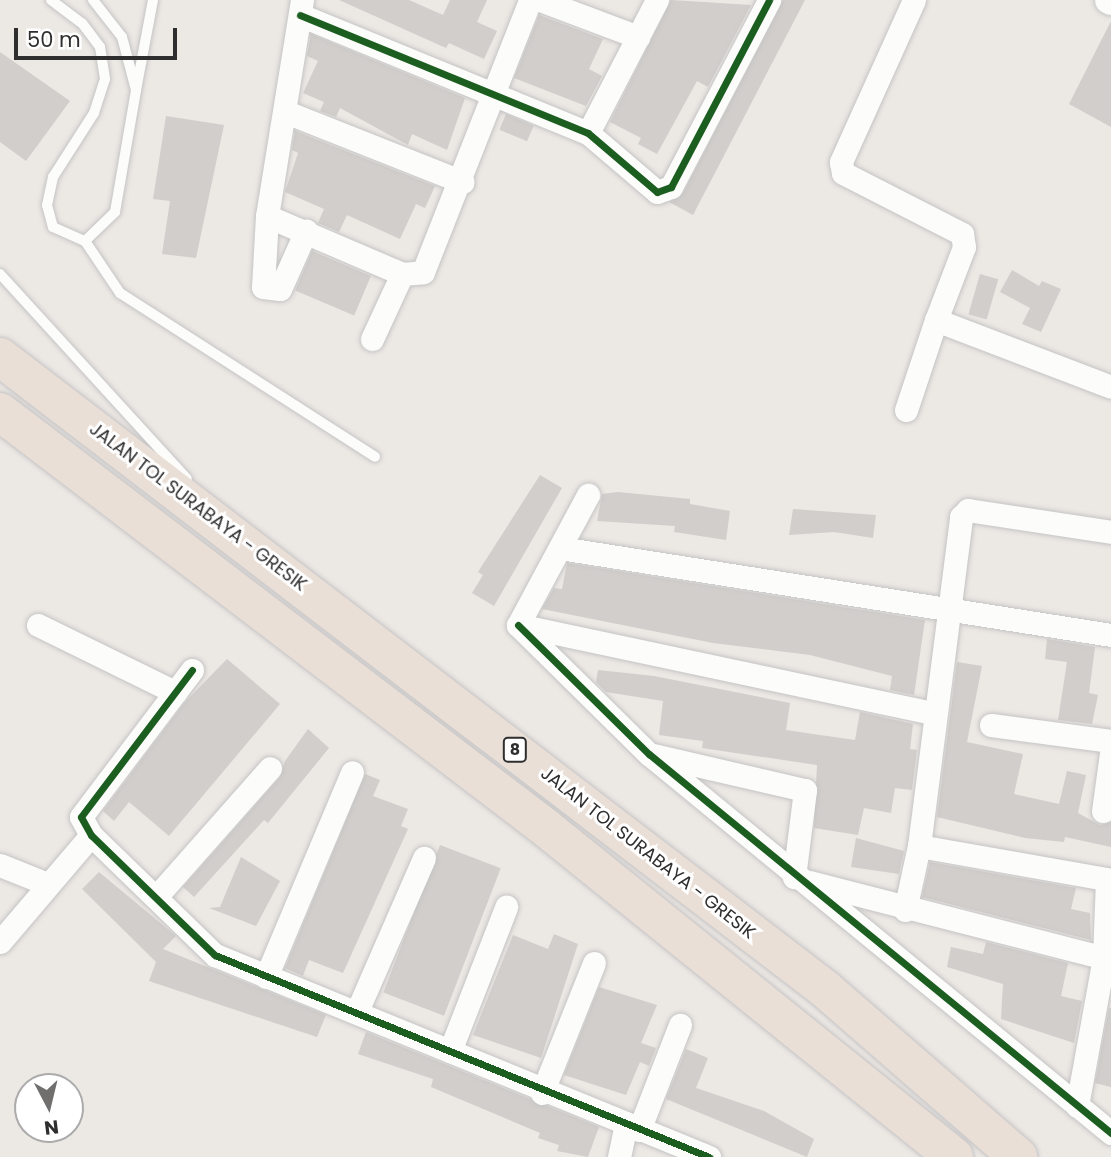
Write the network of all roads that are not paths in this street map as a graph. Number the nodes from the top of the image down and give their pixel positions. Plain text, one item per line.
1 (51, 0) edge
2 (93, 0) edge
3 (153, 0) edge
4 (530, 0) edge
5 (540, 0) edge
6 (657, 0) edge
7 (769, 0) edge
8 (914, 0) edge
9 (301, 8) edge
10 (638, 37) junction
11 (136, 90) junction
12 (496, 97) junction
13 (286, 112) junction
14 (588, 133) junction
15 (463, 182) junction
16 (267, 215) junction
17 (306, 231) junction
18 (85, 242) junction
19 (0, 274) edge
20 (402, 274) junction
21 (936, 320) junction
22 (372, 339) dead end
23 (0, 357) edge
24 (1111, 387) edge
25 (906, 410) dead end
26 (0, 412) edge
27 (374, 457) dead end
28 (588, 495) dead end
29 (1111, 532) edge
30 (235, 534) junction
31 (559, 548) junction
32 (950, 611) junction
33 (38, 625) dead end
34 (518, 625) junction
35 (1111, 635) edge
36 (192, 670) dead end
37 (175, 692) junction
38 (935, 714) junction
39 (991, 725) dead end
40 (1111, 741) edge
41 (1111, 753) edge
42 (649, 754) junction
43 (270, 768) dead end
44 (352, 772) dead end
45 (1103, 811) dead end
46 (91, 835) junction
47 (919, 846) junction
48 (424, 858) dead end
49 (0, 865) edge
50 (797, 878) junction
51 (1109, 880) edge
52 (45, 883) junction
53 (156, 897) junction
54 (506, 907) dead end
55 (905, 909) junction
56 (0, 942) edge
57 (1104, 958) junction
58 (594, 963) dead end
59 (266, 977) junction
60 (358, 1009) junction
61 (680, 1025) dead end
62 (450, 1051) junction
63 (542, 1093) junction
64 (1077, 1106) junction
65 (632, 1128) junction
66 (1111, 1133) edge
67 (619, 1157) edge
68 (709, 1157) edge
69 (954, 1157) edge
70 (1018, 1157) edge

1 - 18 lane
2 - 11 lane
3 - 11 lane
4 - 12 street
5 - 10 street
6 - 10 street
7 - 14 street
8 - 21 street
9 - 12 street
9 - 13 street
10 - 14 street
11 - 18 lane
12 - 14 street
12 - 15 street
13 - 15 street
13 - 16 street
15 - 20 street
16 - 17 street
16 - 17 street
17 - 20 street
18 - 27 lane
19 - 30 lane
20 - 22 street
21 - 24 street
21 - 25 street
23 - 30 highway, JALAN TOL SURABAYA - GRESIK / 8
26 - 69 highway, 8
28 - 31 street
29 - 32 street
30 - 70 highway, JALAN TOL SURABAYA - GRESIK / 8
31 - 32 street
31 - 34 street
32 - 35 street
32 - 38 street
33 - 37 street
34 - 38 street
34 - 42 street
36 - 37 street
37 - 46 street
38 - 47 street
39 - 40 street
41 - 45 street
42 - 50 street
42 - 50 street
43 - 53 street
44 - 59 street
46 - 52 street
46 - 53 street
47 - 51 street
47 - 55 street
48 - 60 street
49 - 52 street
50 - 55 street
50 - 64 street
51 - 57 street
52 - 56 street
53 - 59 street
54 - 62 street
55 - 57 street
57 - 64 street
58 - 63 street
59 - 60 street
60 - 62 street
61 - 65 street
62 - 63 street
63 - 65 street
64 - 66 street
65 - 67 street
65 - 68 street

